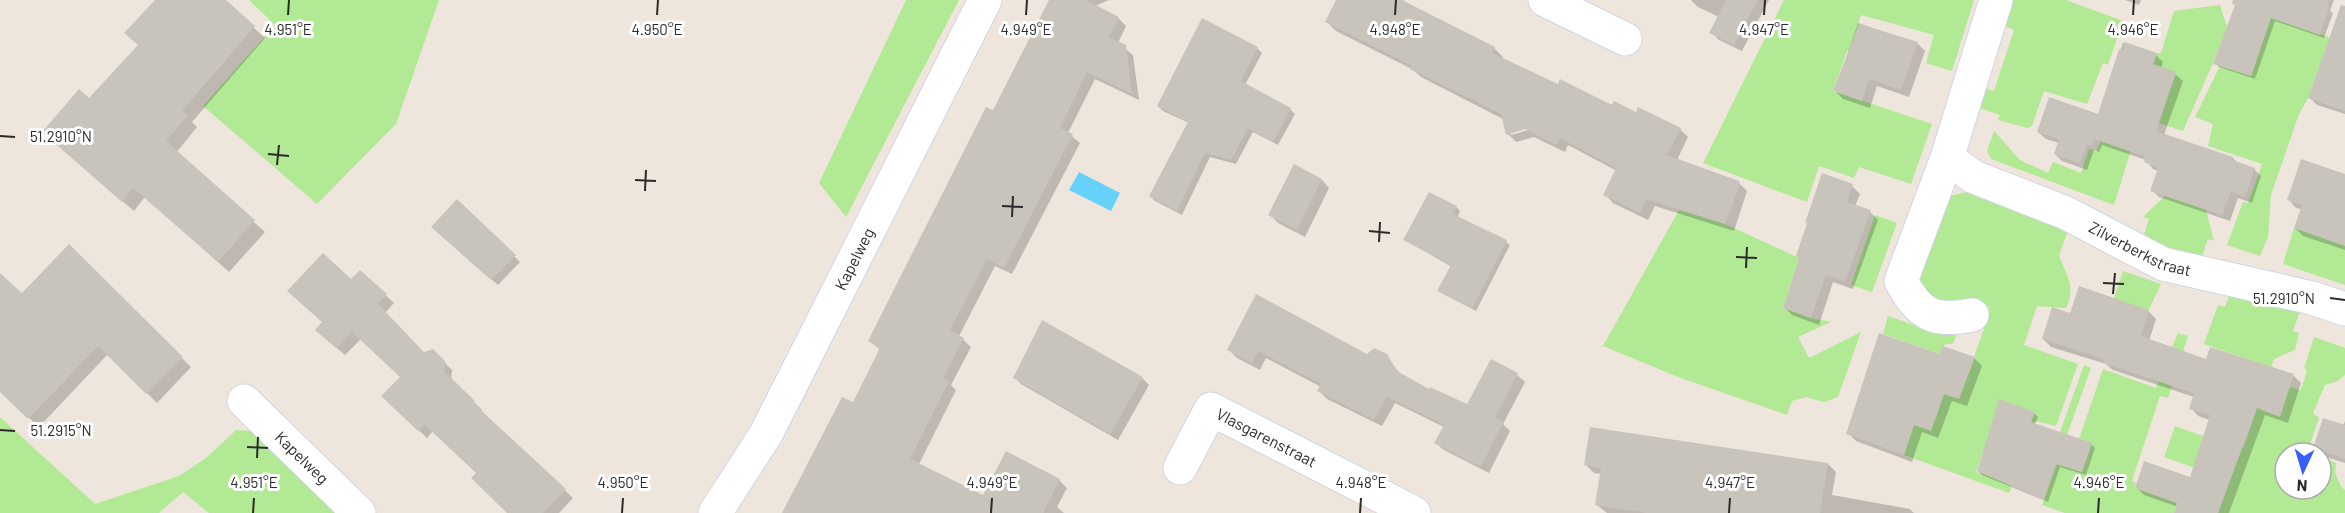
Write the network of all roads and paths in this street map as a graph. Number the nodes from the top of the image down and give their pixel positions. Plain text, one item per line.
1 (985, 0) edge
2 (1545, 0) edge
3 (1996, 0) edge
4 (1625, 39) dead end
5 (1947, 158) junction
6 (2345, 309) edge
7 (1972, 315) dead end
8 (244, 401) dead end
9 (1180, 468) dead end
10 (359, 513) edge
11 (715, 513) edge
12 (1414, 513) edge

1 - 11 street, Kapelweg
2 - 4 street
3 - 5 street
5 - 6 street, Zilverberkstraat
5 - 7 street
8 - 10 street, Kapelweg
9 - 12 street, Vlasgarenstraat

